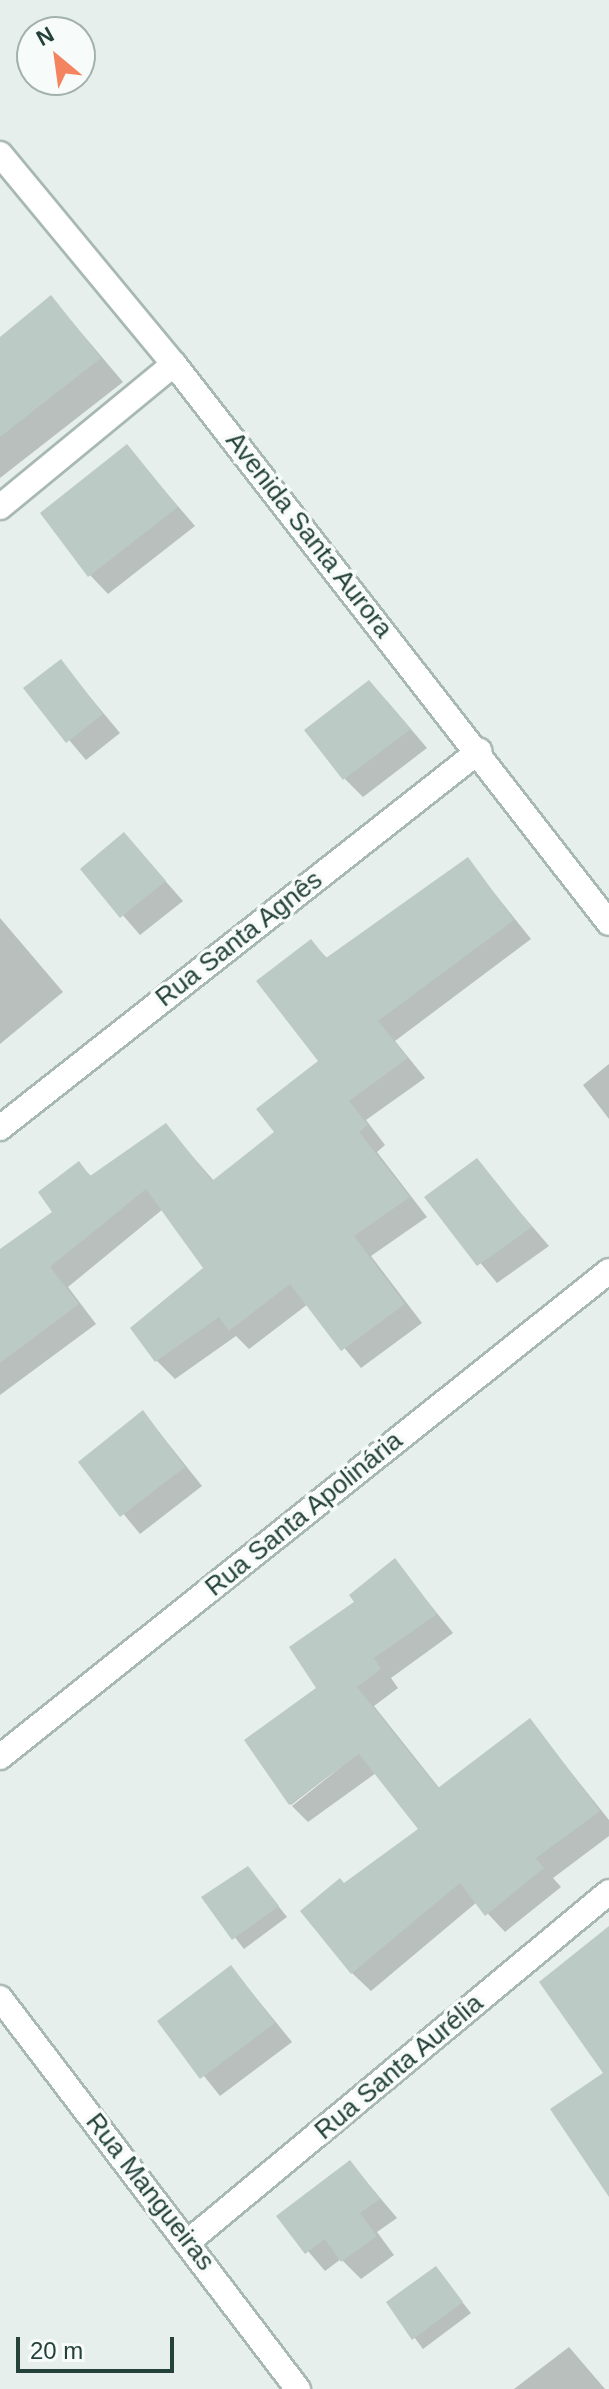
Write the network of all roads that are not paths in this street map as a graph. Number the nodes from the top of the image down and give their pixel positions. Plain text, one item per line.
1 (0, 154) edge
2 (174, 364) junction
3 (0, 507) edge
4 (479, 751) junction
5 (609, 923) edge
6 (0, 1128) edge
7 (609, 1271) edge
8 (0, 1757) edge
9 (609, 1892) edge
10 (0, 1998) edge
11 (189, 2241) junction
12 (298, 2389) edge

1 - 2 street, Avenida Santa Aurora
2 - 3 street
2 - 4 street, Avenida Santa Aurora
4 - 5 street, Avenida Santa Aurora
4 - 6 street, Rua Santa Agnês
7 - 8 street, Rua Santa Apolinária
9 - 11 street, Rua Santa Aurélia
10 - 11 street, Rua Mangueiras
11 - 12 street, Rua Mangueiras

